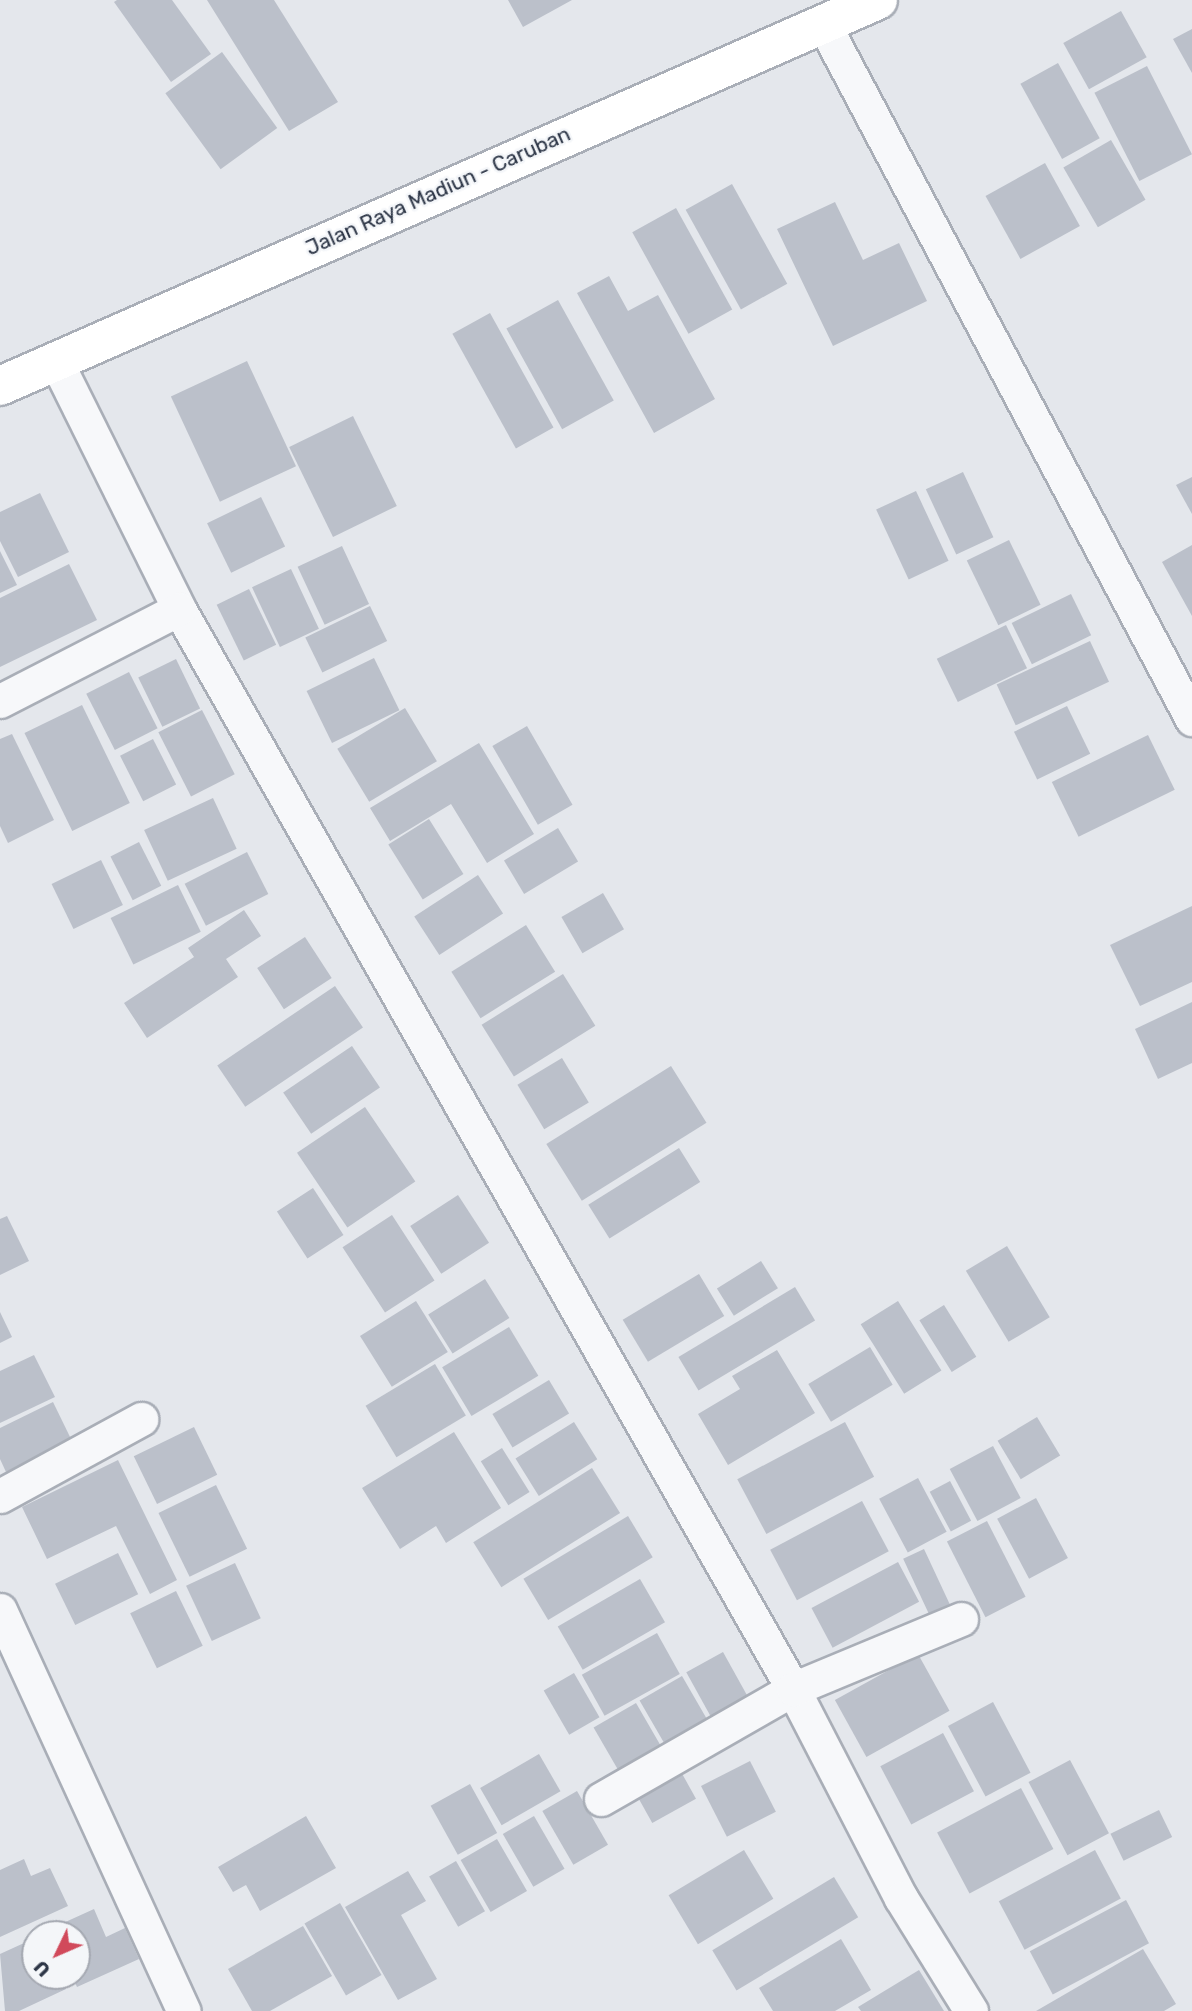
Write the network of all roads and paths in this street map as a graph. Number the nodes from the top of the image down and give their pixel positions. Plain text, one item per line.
1 (878, 0) edge
2 (823, 23) junction
3 (56, 361) junction
4 (0, 386) edge
5 (179, 609) junction
6 (0, 701) edge
7 (1192, 719) edge
8 (141, 1419) dead end
9 (0, 1496) edge
10 (0, 1610) edge
11 (961, 1619) dead end
12 (793, 1689) junction
13 (601, 1799) dead end
14 (184, 2011) edge
15 (971, 2011) edge

1 - 2 highway, Jalan Raya Madiun - Caruban
2 - 3 highway, Jalan Raya Madiun - Caruban
2 - 7 street
3 - 4 highway, Jalan Raya Madiun - Caruban
3 - 5 street
5 - 6 street
5 - 12 street
8 - 9 street
10 - 14 street
11 - 12 street
12 - 13 street
12 - 15 street

